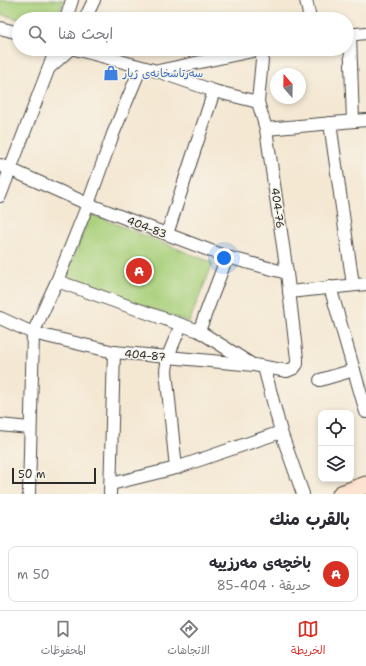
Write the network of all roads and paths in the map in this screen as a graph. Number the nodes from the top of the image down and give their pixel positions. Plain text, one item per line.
1 (72, 0) edge
2 (94, 0) edge
3 (306, 0) edge
4 (68, 12) edge
5 (88, 12) edge
6 (309, 12) edge
7 (0, 28) edge
8 (12, 31) edge
9 (366, 33) edge
10 (354, 34) edge
11 (53, 56) edge
12 (62, 56) edge
13 (101, 56) edge
14 (229, 56) edge
15 (261, 56) edge
16 (350, 56) edge
17 (49, 67) junction
18 (141, 67) junction
19 (158, 71) junction
20 (214, 91) junction
21 (258, 102) junction
22 (353, 120) junction
23 (366, 120) edge
24 (330, 123) junction
25 (266, 128) junction
26 (5, 167) edge
27 (0, 196) edge
28 (88, 204) junction
29 (167, 234) junction
30 (227, 257) junction
31 (287, 273) junction
32 (57, 281) junction
33 (366, 284) edge
34 (353, 285) junction
35 (330, 287) junction
36 (289, 292) junction
37 (0, 318) edge
38 (180, 325) junction
39 (199, 331) junction
40 (33, 333) junction
41 (114, 352) junction
42 (168, 356) junction
43 (259, 366) junction
44 (294, 368) joint
45 (354, 370) junction
46 (320, 380) dead end
47 (366, 412) edge
48 (0, 425) edge
49 (29, 428) junction
50 (281, 432) junction
51 (176, 468) junction
52 (366, 485) edge
53 (110, 489) edge
54 (28, 494) edge
55 (303, 494) edge
56 (341, 494) edge

1 - 4 street
2 - 5 street
3 - 6 street
7 - 8 street
9 - 10 street
11 - 17 street
12 - 17 street
13 - 18 street
14 - 19 street
15 - 21 street, 404-76
16 - 22 street
17 - 26 street
18 - 19 street
18 - 28 street
19 - 20 street
20 - 21 street
20 - 29 street
21 - 25 street, 404-76
22 - 23 street
22 - 24 street
24 - 25 street
24 - 34 street
25 - 31 street, 404-76
26 - 27 street
26 - 28 street, 404-83
28 - 29 street, 404-83
28 - 32 street
29 - 30 street, 404-83
30 - 31 street, 404-83
30 - 39 street
31 - 36 street, 404-76
32 - 38 street
32 - 40 street
33 - 34 street
34 - 35 street
35 - 36 street
35 - 45 street
36 - 44 street, 404-76
37 - 40 street, 404-87
38 - 39 street
38 - 42 street
39 - 43 street
40 - 41 street, 404-87
40 - 49 street
41 - 42 street, 404-87
41 - 53 street
42 - 43 street, 404-87
42 - 51 street
43 - 44 street, 404-87
43 - 50 street
45 - 46 street
45 - 47 street
48 - 49 street
49 - 54 street
50 - 51 street
50 - 55 street
51 - 53 street
52 - 56 street

